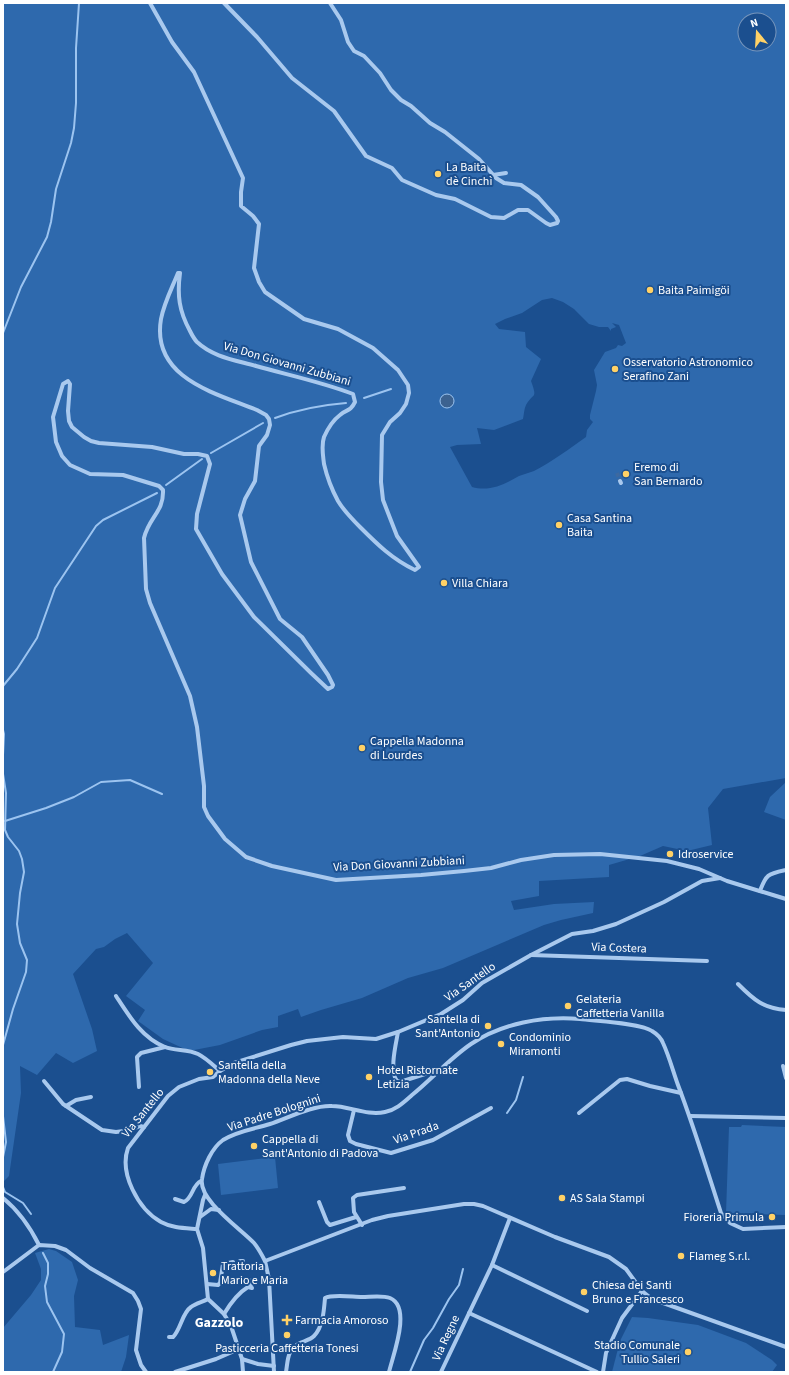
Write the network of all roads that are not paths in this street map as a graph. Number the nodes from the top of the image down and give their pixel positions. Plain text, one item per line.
1 (150, 3) edge
2 (224, 3) edge
3 (330, 3) edge
4 (506, 173) dead end
5 (492, 174) junction
6 (786, 870) edge
7 (721, 878) junction
8 (760, 891) junction
9 (786, 899) edge
10 (531, 955) junction
11 (707, 961) dead end
12 (738, 984) dead end
13 (116, 996) dead end
14 (786, 1010) edge
15 (398, 1032) junction
16 (165, 1047) junction
17 (783, 1066) dead end
18 (220, 1071) junction
19 (436, 1074) junction
20 (786, 1078) edge
21 (44, 1081) dead end
22 (139, 1087) dead end
23 (681, 1093) junction
24 (91, 1097) dead end
25 (66, 1106) junction
26 (491, 1108) dead end
27 (354, 1110) junction
28 (579, 1113) dead end
29 (690, 1116) junction
30 (786, 1118) edge
31 (144, 1127) junction
32 (201, 1181) junction
33 (404, 1188) dead end
34 (205, 1195) junction
35 (3, 1198) edge
36 (175, 1199) dead end
37 (319, 1202) dead end
38 (219, 1210) junction
39 (356, 1216) junction
40 (200, 1217) junction
41 (510, 1218) junction
42 (362, 1224) junction
43 (786, 1227) edge
44 (197, 1229) junction
45 (39, 1245) junction
46 (265, 1261) junction
47 (233, 1262) dead end
48 (492, 1265) junction
49 (3, 1272) edge
50 (252, 1280) dead end
51 (207, 1284) junction
52 (642, 1291) junction
53 (208, 1299) junction
54 (587, 1311) dead end
55 (469, 1313) junction
56 (224, 1314) junction
57 (169, 1337) dead end
58 (786, 1348) edge
59 (239, 1350) junction
60 (242, 1359) junction
61 (274, 1366) junction
62 (146, 1372) edge
63 (175, 1372) edge
64 (243, 1372) edge
65 (274, 1372) edge
66 (286, 1372) edge
67 (389, 1372) edge
68 (441, 1372) edge
69 (597, 1372) edge
70 (603, 1372) edge

1 - 7 street, Via Don Giovanni Zubbiani
2 - 5 street
3 - 5 street
4 - 5 street
6 - 8 street
7 - 8 street
7 - 10 street, Via Santello
8 - 9 street
10 - 11 street, Via Costera
10 - 15 street, Via Santello
12 - 14 street
13 - 16 street
15 - 18 street, Via Santello
15 - 19 street
16 - 18 street
16 - 22 street
17 - 20 street
18 - 31 street, Via Santello
19 - 23 street, Via Padre Bolognini
19 - 27 street, Via Padre Bolognini
21 - 25 street
23 - 28 street
23 - 29 street, Via Padre Bolognini
24 - 25 street
25 - 31 street
26 - 27 street, Via Prada
27 - 32 street, Via Padre Bolognini
29 - 30 street
29 - 43 street, Via Padre Bolognini
31 - 44 street, Via Santello
32 - 34 street
32 - 36 street, Via Padre Bolognini
33 - 39 street
34 - 38 street
34 - 40 street
35 - 45 street
37 - 39 street
38 - 40 street
38 - 46 street
39 - 42 street
40 - 44 street
41 - 42 street
41 - 48 street, Via Regne
41 - 52 street
42 - 46 street
44 - 51 street
45 - 49 street
45 - 62 street
46 - 61 street
47 - 51 street
48 - 54 street
48 - 55 street, Via Regne
50 - 56 street
51 - 53 street
52 - 58 street
52 - 70 street
53 - 56 street
53 - 57 street
55 - 68 street, Via Regne
55 - 69 street
56 - 59 street
59 - 60 street
59 - 63 street
60 - 61 street
60 - 64 street
61 - 65 street
66 - 67 street

